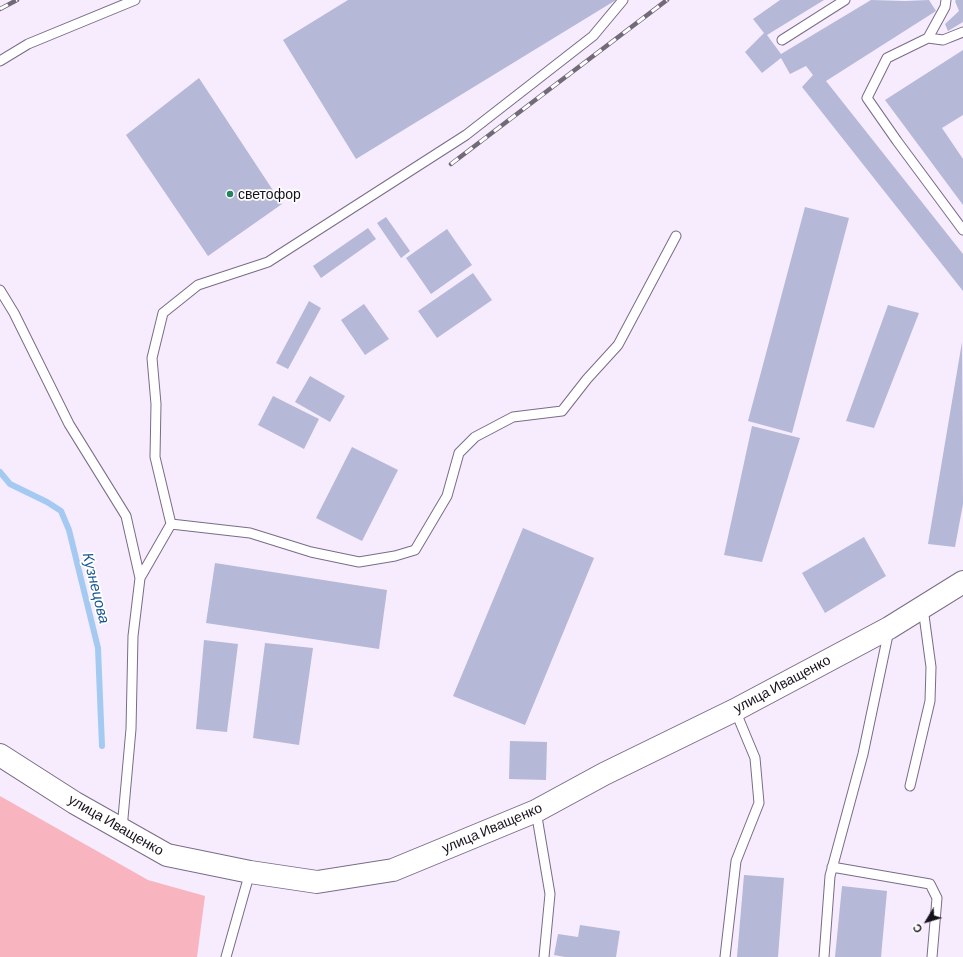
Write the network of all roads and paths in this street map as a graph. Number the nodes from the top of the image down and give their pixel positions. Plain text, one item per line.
1 (135, 0) edge
2 (623, 0) edge
3 (845, 0) edge
4 (946, 0) edge
5 (963, 32) edge
6 (928, 38) junction
7 (782, 40) dead end
8 (0, 61) edge
9 (963, 230) edge
10 (676, 236) dead end
11 (0, 290) edge
12 (171, 524) junction
13 (140, 578) junction
14 (963, 582) edge
15 (923, 607) junction
16 (890, 628) junction
17 (735, 710) junction
18 (0, 755) edge
19 (910, 786) dead end
20 (536, 811) junction
21 (122, 829) junction
22 (832, 867) junction
23 (250, 872) junction
24 (226, 957) edge
25 (544, 957) edge
26 (725, 957) edge
27 (824, 957) edge
28 (932, 957) edge

1 - 8 lane
2 - 12 lane
3 - 7 lane
4 - 6 lane
5 - 6 lane
6 - 9 lane
10 - 12 lane
11 - 13 lane
12 - 13 lane
13 - 21 lane
14 - 15 main road, улица Иващенко
15 - 16 main road, улица Иващенко
15 - 19 lane
16 - 17 main road, улица Иващенко
16 - 22 lane
17 - 20 main road, улица Иващенко
17 - 26 lane
18 - 21 main road, улица Иващенко
20 - 23 main road, улица Иващенко
20 - 25 lane
21 - 23 main road, улица Иващенко
22 - 27 lane
22 - 28 lane
23 - 24 lane

